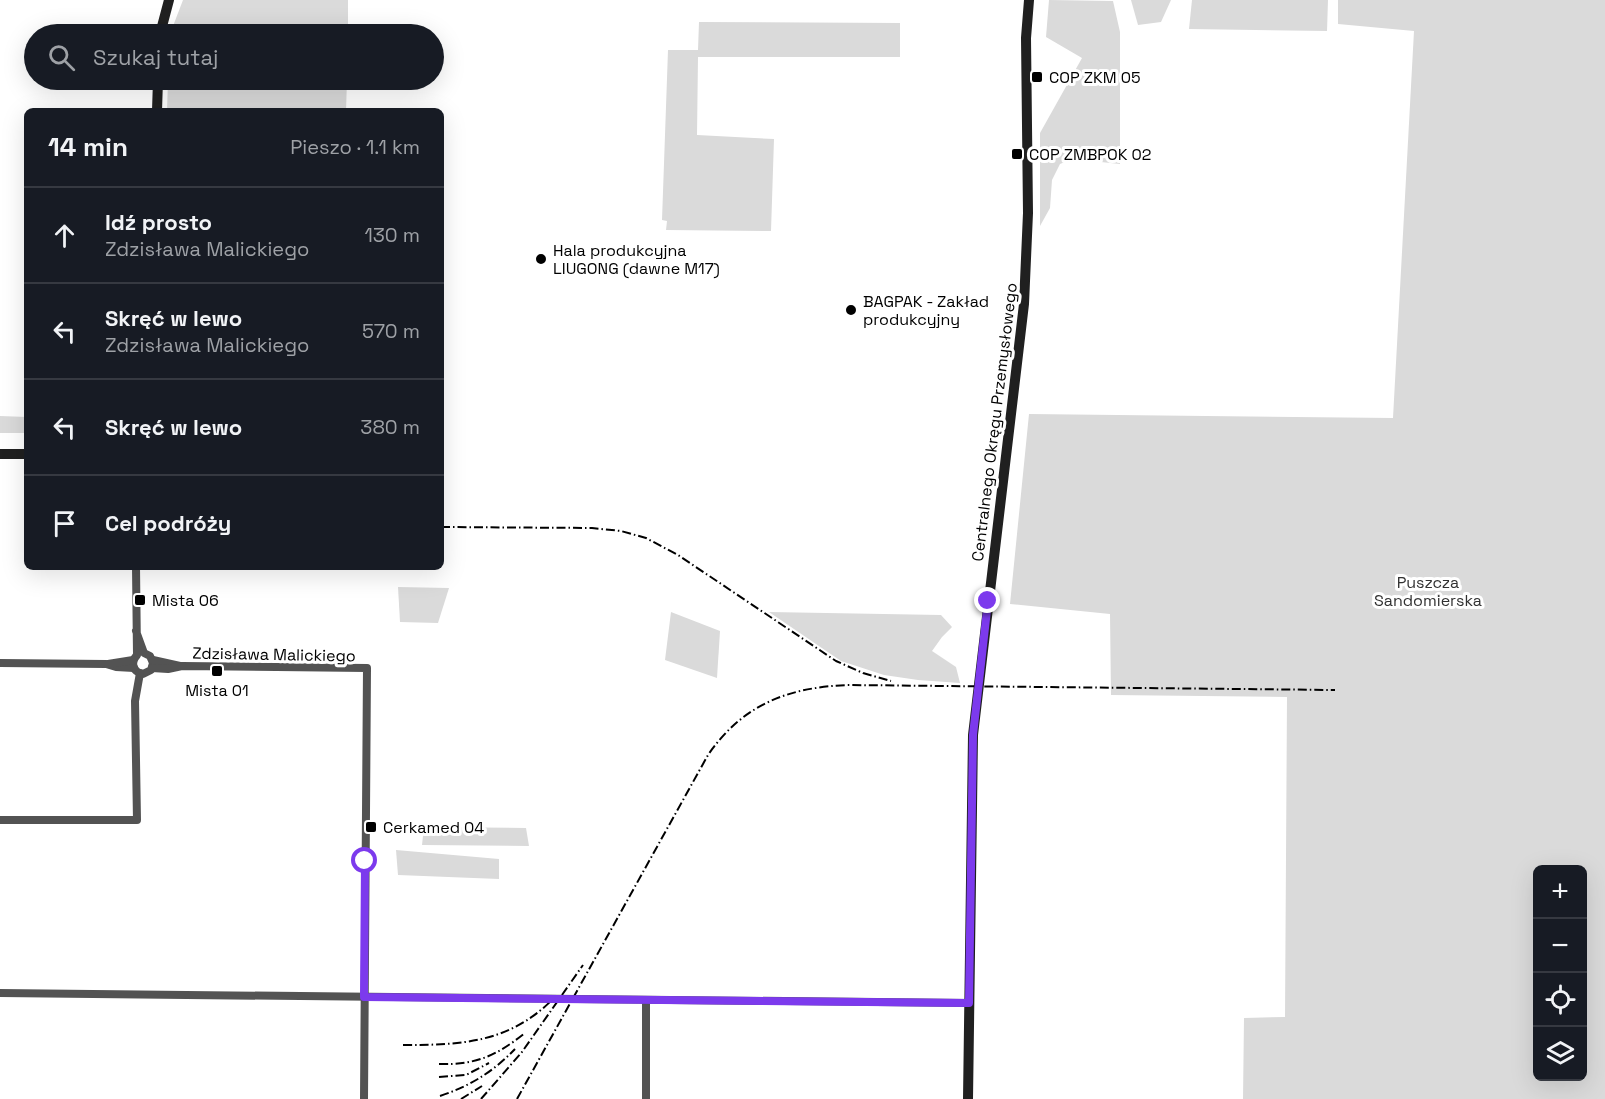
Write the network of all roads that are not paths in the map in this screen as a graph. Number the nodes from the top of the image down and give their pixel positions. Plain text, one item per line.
1 (169, 0) edge
2 (1029, 0) edge
3 (163, 24) edge
4 (158, 90) edge
5 (157, 108) edge
6 (0, 454) edge
7 (24, 454) edge
8 (136, 570) edge
9 (137, 662) junction
10 (0, 663) edge
11 (152, 664) junction
12 (0, 820) edge
13 (0, 993) edge
14 (364, 997) junction
15 (646, 1000) junction
16 (969, 1003) junction
17 (364, 1099) edge
18 (646, 1099) edge
19 (968, 1099) edge

1 - 3 street
2 - 16 street, Centralnego Okręgu Przemysłowego
4 - 5 street
6 - 7 street
8 - 9 street
9 - 10 street
9 - 11 street
9 - 11 street
9 - 12 street
11 - 14 street, Zdzisława Malickiego
13 - 14 street
14 - 15 street
14 - 17 street
15 - 16 street
15 - 18 street
16 - 19 street, Centralnego Okręgu Przemysłowego

